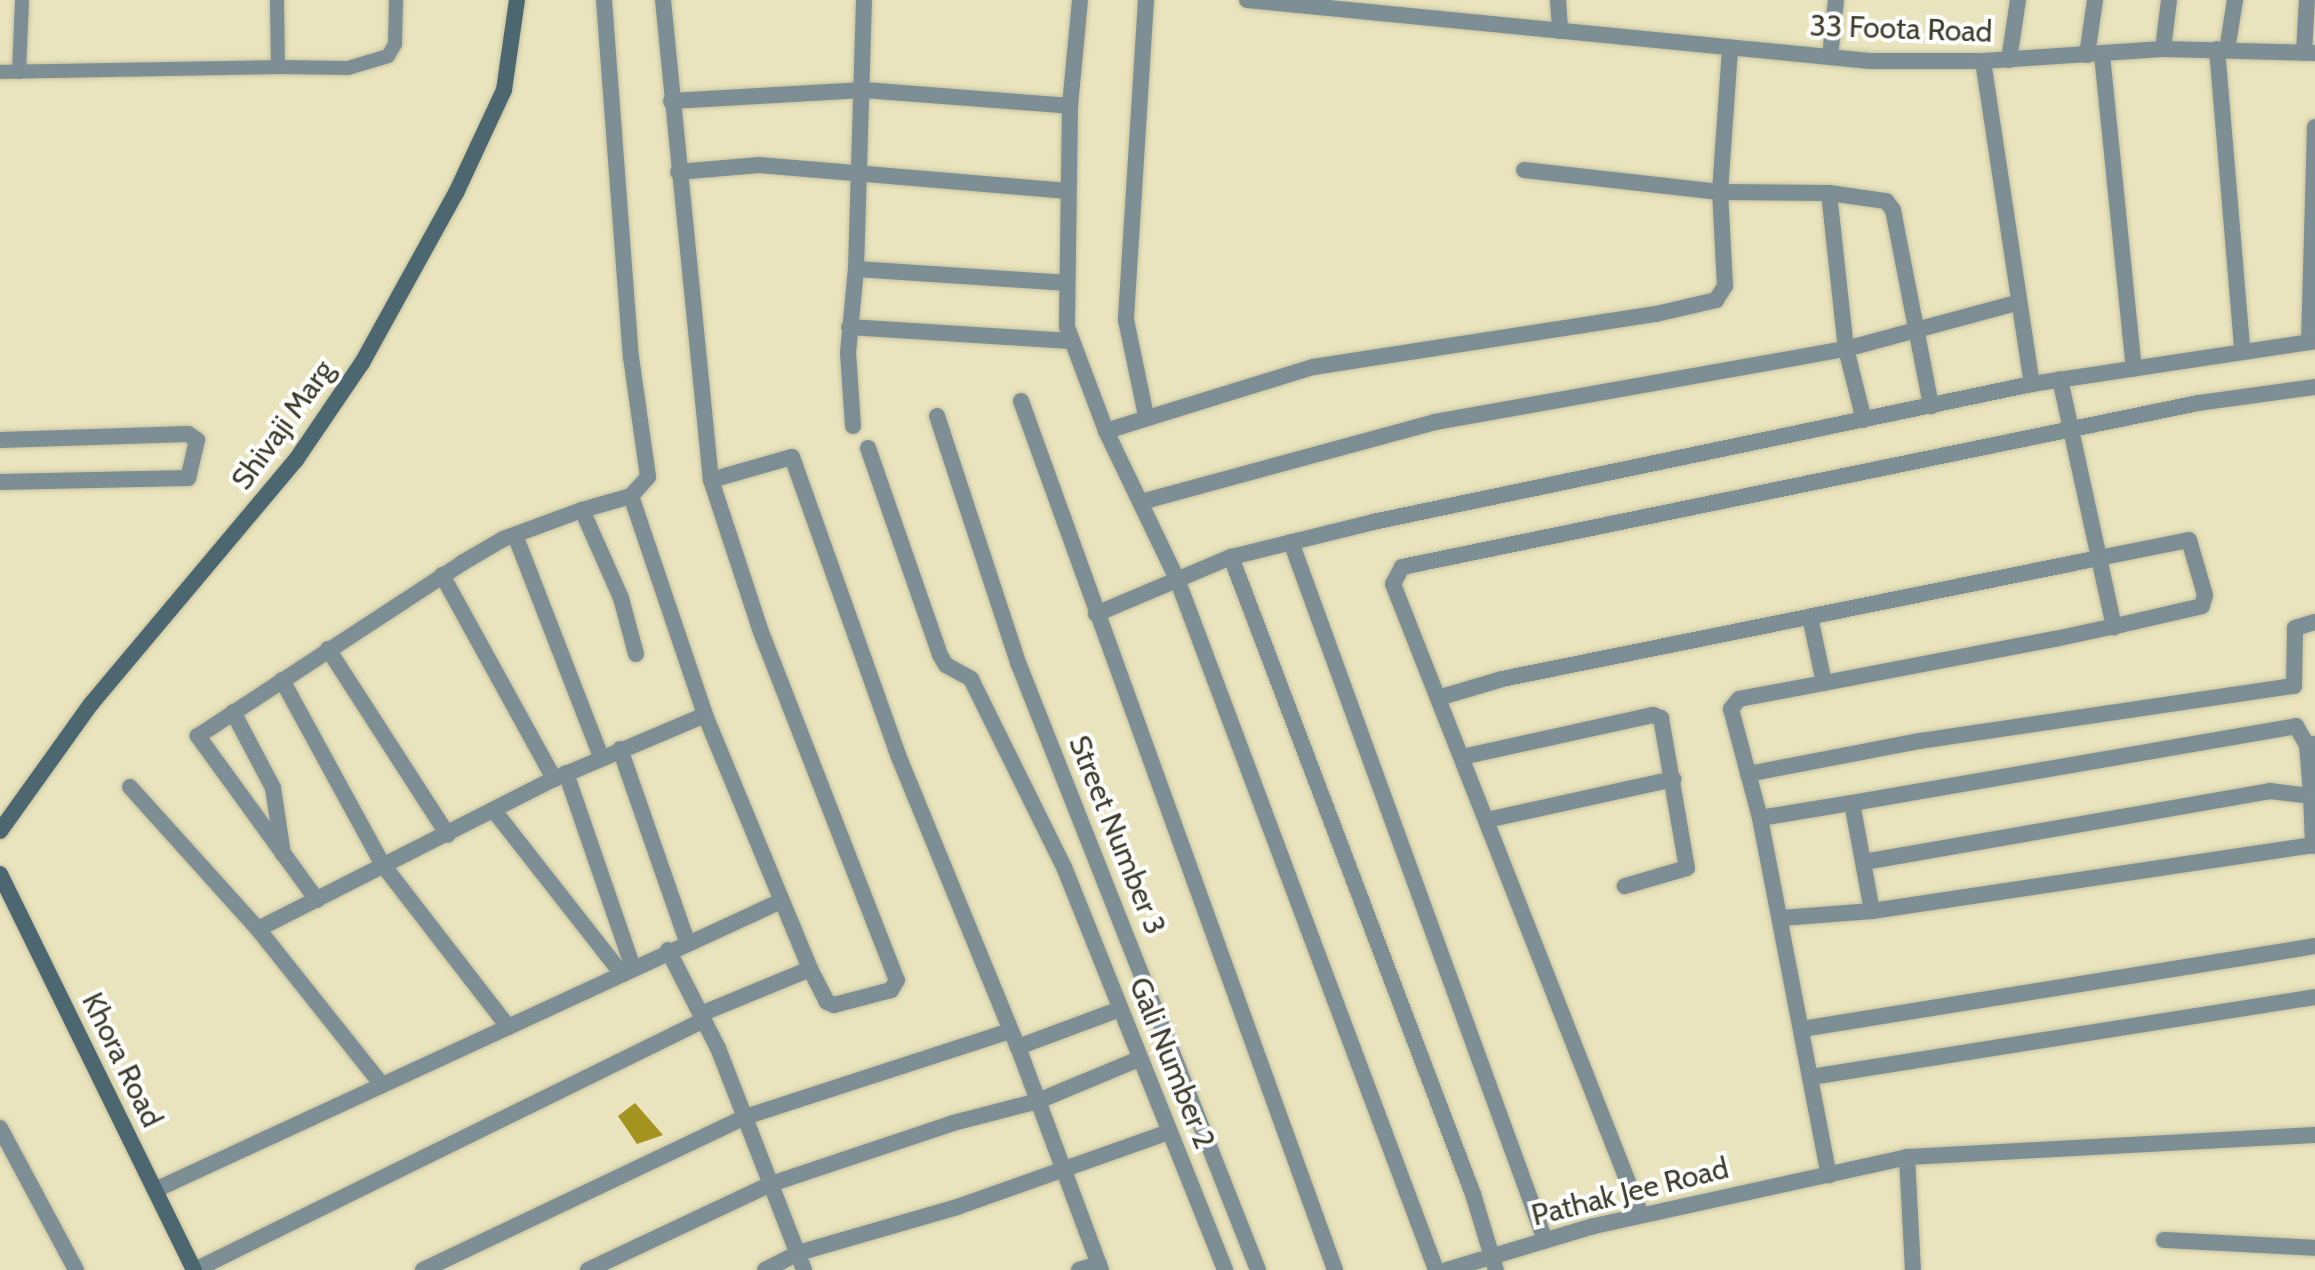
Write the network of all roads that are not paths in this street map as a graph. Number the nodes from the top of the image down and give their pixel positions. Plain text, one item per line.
1 (22, 0) edge
2 (277, 0) edge
3 (396, 0) edge
4 (517, 0) edge
5 (604, 0) edge
6 (663, 0) edge
7 (864, 0) edge
8 (1080, 0) edge
9 (1146, 0) edge
10 (1247, 0) edge
11 (1558, 0) edge
12 (1836, 0) edge
13 (2018, 0) edge
14 (2095, 0) edge
15 (2169, 0) edge
16 (2235, 0) edge
17 (2307, 0) edge
18 (1403, 8) edge
19 (1560, 31) junction
20 (1730, 48) junction
21 (2163, 49) junction
22 (2222, 50) junction
23 (2310, 53) edge
24 (2094, 55) junction
25 (1830, 57) junction
26 (2009, 60) junction
27 (1983, 61) junction
28 (278, 67) junction
29 (0, 72) edge
30 (19, 72) junction
31 (864, 90) junction
32 (671, 101) junction
33 (1070, 106) junction
34 (2315, 127) edge
35 (1524, 170) dead end
36 (678, 172) junction
37 (861, 172) junction
38 (1068, 191) junction
39 (1720, 192) junction
40 (1829, 193) junction
41 (856, 269) junction
42 (1065, 283) junction
43 (2017, 303) junction
44 (849, 327) junction
45 (1917, 330) junction
46 (1071, 341) junction
47 (2312, 342) edge
48 (2242, 348) junction
49 (1846, 349) junction
50 (2134, 368) junction
51 (2060, 379) junction
52 (2032, 384) junction
53 (2315, 387) edge
54 (1021, 401) dead end
55 (1931, 406) junction
56 (937, 416) dead end
57 (1146, 416) junction
58 (1864, 420) junction
59 (853, 426) dead end
60 (2072, 430) junction
61 (1106, 431) junction
62 (0, 440) edge
63 (868, 448) dead end
64 (711, 480) junction
65 (0, 482) edge
66 (631, 496) junction
67 (1141, 502) junction
68 (582, 510) junction
69 (515, 535) junction
70 (1291, 542) junction
71 (1231, 557) junction
72 (2099, 558) junction
73 (442, 575) junction
74 (1177, 579) junction
75 (1096, 614) junction
76 (1810, 617) junction
77 (2315, 622) edge
78 (2114, 627) junction
79 (328, 649) junction
80 (636, 654) dead end
81 (282, 680) junction
82 (1824, 683) junction
83 (1438, 698) junction
84 (233, 712) junction
85 (705, 715) junction
86 (2311, 745) edge
87 (620, 749) junction
88 (601, 757) junction
89 (1462, 757) junction
90 (1748, 774) junction
91 (560, 776) junction
92 (1674, 779) junction
93 (130, 787) dead end
94 (2311, 793) junction
95 (1852, 803) junction
96 (495, 812) junction
97 (1760, 818) junction
98 (1487, 820) junction
99 (0, 831) edge
100 (448, 835) junction
101 (2314, 846) edge
102 (283, 856) junction
103 (1864, 862) junction
104 (383, 865) junction
105 (0, 874) edge
106 (1625, 886) dead end
107 (317, 900) junction
108 (781, 901) junction
109 (1872, 911) junction
110 (1781, 918) junction
111 (258, 929) junction
112 (687, 941) junction
113 (2315, 946) edge
114 (668, 950) junction
115 (810, 969) junction
116 (627, 971) junction
117 (2315, 997) edge
118 (1120, 1009) junction
119 (702, 1017) junction
120 (508, 1027) junction
121 (1802, 1029) junction
122 (1014, 1039) junction
123 (1139, 1059) junction
124 (1811, 1077) junction
125 (382, 1085) junction
126 (1038, 1101) junction
127 (745, 1117) junction
128 (0, 1128) edge
129 (1169, 1132) junction
130 (2315, 1135) edge
131 (1907, 1157) junction
132 (1063, 1171) junction
133 (1829, 1175) junction
134 (771, 1184) junction
135 (155, 1190) junction
136 (1641, 1215) junction
137 (1545, 1240) junction
138 (2164, 1240) dead end
139 (2315, 1248) edge
140 (798, 1253) junction
141 (1494, 1263) edge
142 (1100, 1267) edge
143 (76, 1270) edge
144 (194, 1270) edge
145 (423, 1270) edge
146 (588, 1270) edge
147 (765, 1270) edge
148 (804, 1270) edge
149 (1079, 1270) edge
150 (1225, 1270) edge
151 (1258, 1270) edge
152 (1335, 1270) edge
153 (1436, 1270) edge
154 (1447, 1270) edge
155 (1913, 1270) edge

1 - 30 lane
2 - 28 lane
3 - 28 lane
4 - 99 main road, Shivaji Marg
5 - 66 street
6 - 32 street
7 - 31 street
8 - 33 street
9 - 57 street
10 - 18 street, 33 Foota Road
11 - 19 street
12 - 25 street
13 - 26 street
14 - 24 street
15 - 21 street
16 - 22 street
17 - 23 street
18 - 19 street, 33 Foota Road
19 - 20 street, 33 Foota Road
20 - 25 street, 33 Foota Road
20 - 39 street
21 - 22 street, 33 Foota Road
21 - 24 street, 33 Foota Road
22 - 23 street, 33 Foota Road
22 - 48 street
24 - 26 street, 33 Foota Road
24 - 50 street
25 - 27 street, 33 Foota Road
26 - 27 street, 33 Foota Road
27 - 43 street
28 - 30 lane
29 - 30 lane
31 - 32 street
31 - 33 street
31 - 37 street
32 - 36 street
33 - 38 street
34 - 47 street
35 - 39 street
36 - 37 street
36 - 64 street
37 - 38 street
37 - 41 street
38 - 42 street
39 - 40 street
39 - 57 street
40 - 45 street
40 - 49 street
41 - 42 street
41 - 44 street
42 - 46 street
43 - 45 street
43 - 52 street
44 - 46 street
44 - 59 street
45 - 49 street
45 - 55 street
46 - 61 street
47 - 48 street
48 - 50 street
49 - 58 street
49 - 67 street
50 - 51 street
51 - 52 street
51 - 60 street
52 - 55 street
53 - 60 street
54 - 75 street
55 - 58 street
56 - 151 street, Street Number 3
57 - 61 street
58 - 70 street
60 - 72 street
60 - 83 street
61 - 67 street
62 - 65 street
63 - 118 street, Gali Number 2
64 - 115 street
64 - 122 street
66 - 68 street
66 - 85 street
67 - 74 street
68 - 69 street
68 - 80 street
69 - 73 street
69 - 88 street
70 - 71 street
70 - 137 street
71 - 74 street
71 - 141 street
72 - 76 street
72 - 78 street
72 - 78 street
73 - 79 street
73 - 91 street
74 - 75 street
74 - 153 street
75 - 152 street
76 - 82 street
76 - 83 street
77 - 90 street
78 - 82 street
79 - 81 street
79 - 100 street
81 - 84 street
81 - 104 street
82 - 90 street
83 - 89 street
84 - 102 street
84 - 102 street
85 - 87 street
85 - 108 street
86 - 94 street
86 - 95 street
87 - 88 street
87 - 112 street
88 - 91 street
89 - 92 street
89 - 98 street
90 - 97 street
91 - 96 street
91 - 116 street
92 - 98 street
92 - 106 street
93 - 111 street
94 - 101 street
94 - 103 street
95 - 97 street
95 - 103 street
96 - 100 street
96 - 116 street
97 - 110 street
98 - 136 street
100 - 104 street
101 - 109 street
102 - 107 street
103 - 109 street
104 - 107 street
104 - 120 street
105 - 135 main road, Khora Road
107 - 111 street
108 - 112 street
108 - 115 street
109 - 110 street
110 - 121 street
111 - 125 street
112 - 114 street
113 - 121 street
114 - 116 street
114 - 119 street
115 - 119 street
116 - 120 street
117 - 124 street
118 - 122 street
118 - 123 street, Gali Number 2
119 - 127 street
119 - 144 street
120 - 125 street
121 - 124 street
122 - 126 street
122 - 127 street
123 - 126 street
123 - 129 street, Gali Number 2
124 - 133 street
125 - 135 street
126 - 132 street
126 - 134 street
127 - 134 street
127 - 145 street
128 - 143 street
129 - 132 street
129 - 150 street, Gali Number 2
130 - 131 street, Pathak Jee Road
131 - 133 street, Pathak Jee Road
131 - 155 street
132 - 140 street
132 - 142 street
133 - 136 street, Pathak Jee Road
134 - 140 street
134 - 146 street
135 - 144 main road, Khora Road
136 - 137 street, Pathak Jee Road
137 - 141 street, Pathak Jee Road
138 - 139 street
140 - 147 street
140 - 148 street
141 - 154 street, Pathak Jee Road
142 - 149 street

